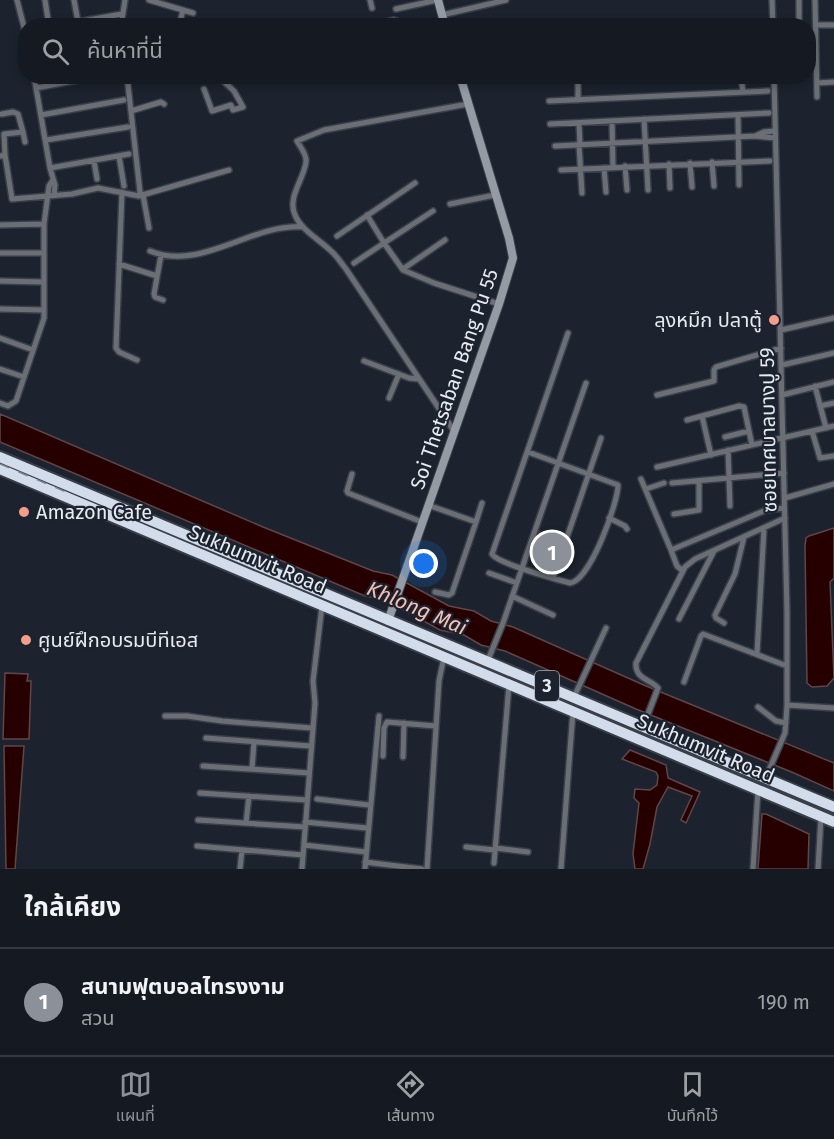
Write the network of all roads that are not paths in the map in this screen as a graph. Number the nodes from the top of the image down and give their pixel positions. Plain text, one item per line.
1 (17, 0) edge
2 (45, 0) edge
3 (74, 0) edge
4 (125, 0) edge
5 (149, 0) edge
6 (370, 0) edge
7 (438, 0) edge
8 (506, 0) edge
9 (772, 0) edge
10 (799, 0) edge
11 (815, 0) edge
12 (372, 8) dead end
13 (396, 9) dead end
14 (183, 10) junction
15 (193, 13) dead end
16 (122, 14) junction
17 (442, 15) junction
18 (21, 18) edge
19 (48, 18) edge
20 (77, 18) edge
21 (100, 18) edge
22 (122, 18) edge
23 (181, 18) edge
24 (443, 18) edge
25 (773, 18) edge
26 (799, 18) edge
27 (816, 18) edge
28 (834, 24) edge
29 (816, 25) joint
30 (834, 82) edge
31 (817, 83) junction
32 (35, 84) edge
33 (57, 84) edge
34 (128, 84) edge
35 (227, 84) edge
36 (462, 84) edge
37 (579, 84) edge
38 (742, 84) edge
39 (774, 84) edge
40 (36, 88) junction
41 (204, 89) dead end
42 (768, 91) dead end
43 (743, 92) junction
44 (817, 97) dead end
45 (124, 100) dead end
46 (579, 100) junction
47 (549, 102) dead end
48 (164, 104) dead end
49 (468, 104) junction
50 (131, 111) junction
51 (769, 113) dead end
52 (2, 114) dead end
53 (40, 114) junction
54 (738, 115) junction
55 (644, 119) junction
56 (612, 121) junction
57 (579, 123) junction
58 (550, 124) dead end
59 (128, 127) dead end
60 (23, 132) junction
61 (775, 135) junction
62 (738, 137) junction
63 (46, 140) junction
64 (25, 142) dead end
65 (646, 142) junction
66 (613, 143) junction
67 (579, 145) junction
68 (555, 146) dead end
69 (129, 154) dead end
70 (3, 155) edge
71 (118, 156) junction
72 (94, 160) junction
73 (770, 161) dead end
74 (712, 162) junction
75 (738, 162) junction
76 (690, 163) junction
77 (669, 164) junction
78 (646, 165) junction
79 (625, 166) junction
80 (613, 167) junction
81 (50, 168) junction
82 (581, 168) junction
83 (604, 168) junction
84 (229, 170) dead end
85 (561, 170) dead end
86 (97, 179) dead end
87 (415, 183) dead end
88 (739, 184) dead end
89 (714, 186) dead end
90 (692, 187) dead end
91 (670, 188) dead end
92 (627, 190) dead end
93 (648, 190) dead end
94 (122, 192) junction
95 (606, 192) dead end
96 (582, 193) dead end
97 (141, 195) junction
98 (495, 195) junction
99 (49, 198) junction
100 (450, 204) dead end
101 (433, 211) dead end
102 (367, 215) junction
103 (44, 224) junction
104 (0, 225) edge
105 (303, 227) junction
106 (149, 228) dead end
107 (337, 236) dead end
108 (445, 240) dead end
109 (384, 243) junction
110 (150, 251) dead end
111 (44, 252) junction
112 (0, 253) edge
113 (161, 255) junction
114 (354, 263) dead end
115 (119, 264) junction
116 (402, 269) junction
117 (157, 276) junction
118 (0, 281) edge
119 (43, 282) junction
120 (163, 300) dead end
121 (499, 304) junction
122 (0, 309) edge
123 (44, 309) junction
124 (834, 318) edge
125 (781, 330) junction
126 (568, 333) dead end
127 (0, 338) edge
128 (781, 348) junction
129 (33, 350) junction
130 (834, 353) edge
131 (137, 360) dead end
132 (364, 361) dead end
133 (782, 365) junction
134 (0, 369) edge
135 (399, 374) junction
136 (24, 377) junction
137 (418, 379) junction
138 (586, 382) dead end
139 (834, 382) edge
140 (815, 386) junction
141 (657, 395) dead end
142 (782, 395) junction
143 (389, 398) dead end
144 (834, 402) edge
145 (0, 403) edge
146 (820, 406) junction
147 (702, 416) junction
148 (687, 420) dead end
149 (834, 426) edge
150 (826, 428) junction
151 (812, 430) junction
152 (454, 431) junction
153 (749, 431) junction
154 (725, 437) dead end
155 (783, 437) junction
156 (601, 438) dead end
157 (752, 445) junction
158 (728, 450) junction
159 (528, 452) junction
160 (711, 455) junction
161 (834, 456) edge
162 (0, 457) edge
163 (558, 463) junction
164 (657, 467) dead end
165 (0, 470) edge
166 (784, 473) junction
167 (352, 474) dead end
168 (589, 474) junction
169 (641, 479) dead end
170 (729, 480) junction
171 (699, 482) junction
172 (664, 483) dead end
173 (672, 483) dead end
174 (834, 484) edge
175 (646, 489) junction
176 (785, 498) junction
177 (482, 503) dead end
178 (428, 505) junction
179 (730, 506) dead end
180 (784, 508) junction
181 (674, 514) dead end
182 (609, 518) junction
183 (785, 518) junction
184 (422, 522) junction
185 (476, 522) junction
186 (764, 528) junction
187 (627, 529) dead end
188 (744, 537) junction
189 (671, 550) junction
190 (714, 551) junction
191 (259, 566) junction
192 (522, 568) junction
193 (683, 571) junction
194 (489, 573) dead end
195 (254, 577) junction
196 (553, 578) junction
197 (517, 583) junction
198 (435, 592) dead end
199 (512, 596) junction
200 (322, 606) junction
201 (553, 615) dead end
202 (390, 616) junction
203 (679, 619) dead end
204 (724, 623) dead end
205 (606, 628) dead end
206 (757, 654) junction
207 (489, 656) junction
208 (444, 657) junction
209 (787, 666) junction
210 (684, 682) dead end
211 (509, 684) junction
212 (573, 697) junction
213 (787, 705) junction
214 (758, 707) dead end
215 (834, 708) edge
216 (573, 711) junction
217 (165, 716) dead end
218 (378, 716) dead end
219 (645, 722) junction
220 (404, 723) junction
221 (786, 723) junction
222 (436, 726) junction
223 (312, 728) junction
224 (206, 738) dead end
225 (254, 742) junction
226 (310, 746) junction
227 (383, 756) dead end
228 (403, 757) dead end
229 (203, 766) dead end
230 (252, 769) junction
231 (309, 773) junction
232 (767, 774) junction
233 (758, 790) junction
234 (200, 793) dead end
235 (249, 796) junction
236 (317, 799) dead end
237 (307, 800) junction
238 (369, 805) junction
239 (834, 807) edge
240 (821, 816) junction
241 (198, 820) dead end
242 (834, 822) edge
243 (246, 823) junction
244 (305, 825) junction
245 (367, 828) junction
246 (304, 845) junction
247 (197, 846) dead end
248 (466, 847) dead end
249 (495, 849) junction
250 (242, 850) junction
251 (366, 852) junction
252 (528, 852) dead end
253 (303, 855) junction
254 (494, 863) dead end
255 (365, 866) edge
256 (392, 867) edge
257 (240, 869) edge
258 (302, 869) edge
259 (422, 869) edge
260 (427, 869) edge
261 (561, 869) edge
262 (753, 869) edge
263 (818, 869) edge

1 - 18 street
2 - 19 street
3 - 20 street
4 - 16 street
5 - 14 street
6 - 12 street
7 - 13 street
7 - 17 street
8 - 17 street
9 - 25 street
10 - 26 street
11 - 27 street
14 - 15 street
14 - 23 street
16 - 21 street
16 - 22 street
17 - 24 street
28 - 29 street
29 - 31 street
30 - 31 street
31 - 44 street
32 - 40 street
33 - 40 street
34 - 50 street
35 - 41 street
36 - 49 street, Soi Thetsaban Bang Pu 55
37 - 46 street
38 - 43 street
39 - 61 street, ซอยเทศบาลบางปู 59
40 - 53 street
42 - 43 street
43 - 46 street
45 - 53 street
46 - 47 street
48 - 50 street
49 - 98 street, Soi Thetsaban Bang Pu 55
49 - 105 street
50 - 97 street
51 - 54 street
52 - 60 street
53 - 63 street
54 - 55 street
54 - 62 street
55 - 56 street
55 - 65 street
56 - 57 street
56 - 66 street
57 - 58 street
57 - 67 street
59 - 63 street
60 - 64 street
60 - 70 street
61 - 62 street
61 - 125 street, ซอยเทศบาลบางปู 59
62 - 65 street
62 - 75 street
63 - 81 street
65 - 66 street
65 - 78 street
66 - 67 street
66 - 80 street
67 - 68 street
67 - 82 street
69 - 71 street
70 - 99 street
71 - 72 street
71 - 94 street
72 - 81 street
72 - 86 street
73 - 75 street
74 - 75 street
74 - 76 street
74 - 89 street
75 - 88 street
76 - 77 street
76 - 90 street
77 - 78 street
77 - 91 street
78 - 79 street
78 - 93 street
79 - 80 street
79 - 92 street
80 - 83 street
81 - 99 street
82 - 83 street
82 - 85 street
82 - 96 street
83 - 95 street
84 - 97 street
87 - 102 street
94 - 97 street
94 - 99 street
94 - 115 street
97 - 106 street
98 - 100 street
98 - 121 street, Soi Thetsaban Bang Pu 55
99 - 103 street
101 - 109 street
102 - 107 street
102 - 109 street
103 - 104 street
103 - 111 street
105 - 113 street
105 - 137 street
108 - 116 street
109 - 114 street
109 - 116 street
110 - 113 street
111 - 112 street
111 - 119 street
113 - 117 street
115 - 117 street
115 - 131 street
116 - 121 street
117 - 120 street
118 - 119 street
119 - 123 street
121 - 152 street, Soi Thetsaban Bang Pu 55
122 - 123 street
123 - 129 street
124 - 125 street
125 - 128 street, ซอยเทศบาลบางปู 59
126 - 159 street
127 - 129 street
128 - 133 street, ซอยเทศบาลบางปู 59
128 - 141 street
129 - 136 street
130 - 133 street
132 - 135 street
133 - 142 street, ซอยเทศบาลบางปู 59
134 - 136 street
135 - 137 street
135 - 143 street
136 - 145 street
137 - 152 street
138 - 163 street
139 - 140 street
140 - 142 street
140 - 146 street
142 - 155 street, ซอยเทศบาลบางปู 59
144 - 146 street
146 - 150 street
147 - 148 street
147 - 153 street
147 - 160 street
149 - 150 street
150 - 151 street
151 - 155 street
151 - 161 street
152 - 178 street, Soi Thetsaban Bang Pu 55
153 - 154 street
153 - 157 street
155 - 157 street
155 - 166 street, ซอยเทศบาลบางปู 59
156 - 168 street
157 - 158 street
158 - 160 street
158 - 170 street
159 - 163 street
159 - 192 street
160 - 164 street
162 - 191 highway, Sukhumvit Road / 3
163 - 168 street
163 - 192 street
165 - 195 highway, Sukhumvit Road / 3
166 - 170 street
166 - 176 street, ซอยเทศบาลบางปู 59
167 - 184 street
168 - 182 street
168 - 196 street
169 - 175 street
170 - 171 street
170 - 179 street
171 - 173 street
171 - 181 street
172 - 175 street
174 - 176 street
175 - 189 street
176 - 180 street, ซอยเทศบาลบางปู 59
177 - 185 street
178 - 184 street, Soi Thetsaban Bang Pu 55
178 - 185 street
180 - 183 street, ซอยเทศบาลบางปู 59
180 - 189 street
182 - 187 street
182 - 196 street
183 - 186 street
183 - 209 street, ซอยเทศบาลบางปู 59
184 - 202 street, Soi Thetsaban Bang Pu 55
185 - 198 street
186 - 188 street
186 - 206 street
188 - 190 street
188 - 204 street
189 - 193 street
190 - 193 street
190 - 203 street
191 - 195 highway
191 - 202 highway, Sukhumvit Road / 3
192 - 196 street
192 - 197 street
193 - 219 street
194 - 197 street
195 - 200 highway, Sukhumvit Road / 3
197 - 199 street
199 - 201 street
199 - 207 street
200 - 208 highway, Sukhumvit Road / 3
200 - 223 street
202 - 207 highway, Sukhumvit Road / 3
205 - 212 street
206 - 209 street
206 - 210 street
207 - 212 highway, Sukhumvit Road / 3
208 - 211 highway, Sukhumvit Road / 3
208 - 222 street
209 - 213 street, ซอยเทศบาลบางปู 59
211 - 216 highway, Sukhumvit Road / 3
211 - 249 street
212 - 219 highway, Sukhumvit Road / 3
213 - 215 street
213 - 221 street, ซอยเทศบาลบางปู 59
214 - 221 street
216 - 233 highway, Sukhumvit Road / 3
216 - 261 street
217 - 223 street
218 - 238 street
219 - 232 highway, Sukhumvit Road / 3
220 - 222 street
220 - 227 street
220 - 228 street
221 - 232 street, ซอยเทศบาลบางปู 59
222 - 260 street
223 - 226 street
224 - 225 street
225 - 226 street
225 - 230 street
226 - 231 street
229 - 230 street
230 - 231 street
231 - 237 street
232 - 239 highway, Sukhumvit Road / 3
233 - 240 highway, Sukhumvit Road / 3
233 - 262 street
234 - 235 street
235 - 237 street
235 - 243 street
236 - 238 street
237 - 244 street
238 - 245 street
240 - 242 highway, Sukhumvit Road / 3
240 - 263 street
241 - 243 street
243 - 244 street
244 - 245 street
244 - 246 street
245 - 251 street
246 - 251 street
246 - 253 street
247 - 250 street
248 - 249 street
249 - 252 street
249 - 254 street
250 - 253 street
250 - 257 street
251 - 255 street
253 - 258 street
255 - 256 street
256 - 259 street

